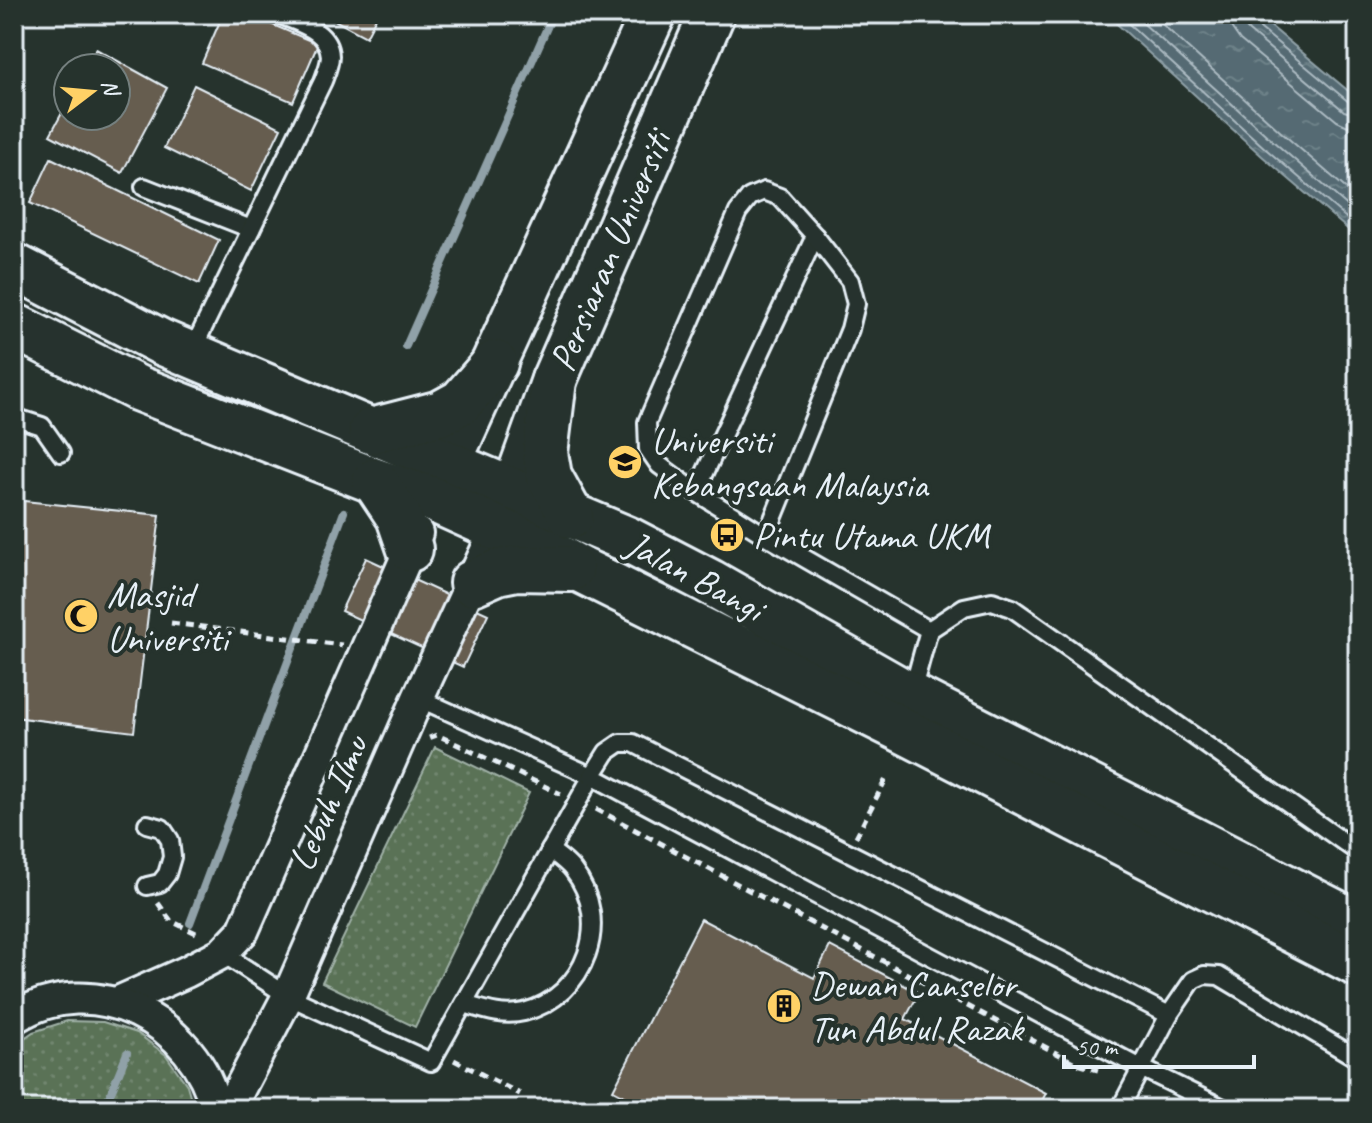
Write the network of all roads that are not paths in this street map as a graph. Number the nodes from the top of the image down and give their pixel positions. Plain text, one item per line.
1 (278, 14) edge
2 (653, 14) edge
3 (712, 14) edge
4 (144, 187) dead end
5 (251, 229) junction
6 (815, 236) junction
7 (14, 266) edge
8 (14, 326) edge
9 (190, 354) junction
10 (495, 363) junction
11 (554, 380) junction
12 (14, 417) edge
13 (371, 431) junction
14 (61, 453) dead end
15 (375, 481) junction
16 (440, 482) junction
17 (696, 492) junction
18 (505, 509) junction
19 (571, 516) junction
20 (766, 536) junction
21 (410, 549) junction
22 (581, 570) junction
23 (472, 583) junction
24 (929, 630) junction
25 (911, 696) junction
26 (418, 698) junction
27 (592, 776) junction
28 (147, 824) dead end
29 (550, 850) junction
30 (1358, 852) edge
31 (147, 886) dead end
32 (1358, 924) edge
33 (222, 953) junction
34 (1358, 964) edge
35 (288, 996) junction
36 (116, 1003) junction
37 (464, 1004) junction
38 (16, 1013) edge
39 (1169, 1015) junction
40 (1358, 1059) edge
41 (1141, 1068) junction
42 (216, 1109) edge
43 (229, 1109) edge
44 (1120, 1109) edge
45 (1225, 1109) edge

1 - 5 lane
2 - 10 main road, Persiaran Universiti
3 - 11 main road, Persiaran Universiti
4 - 5 lane
5 - 9 lane
6 - 17 lane
6 - 17 lane
6 - 20 lane
7 - 9 main road, Jalan Bangi
8 - 15 main road, Jalan Bangi
9 - 13 main road, Jalan Bangi
10 - 13 main road
10 - 16 main road, Persiaran Universiti
11 - 18 main road, Persiaran Universiti
11 - 19 main road
12 - 14 lane
13 - 16 main road, Jalan Bangi
15 - 16 main road, Jalan Bangi
15 - 21 main road
16 - 18 main road, Jalan Bangi
16 - 21 street, Lebuh Ilmu
17 - 20 lane
18 - 19 main road, Jalan Bangi
18 - 22 main road, Jalan Bangi
18 - 23 street, Lebuh Ilmu
19 - 25 main road, Jalan Bangi
20 - 24 lane
21 - 33 street, Lebuh Ilmu
22 - 23 main road
22 - 34 main road, Jalan Bangi
23 - 26 street, Lebuh Ilmu
24 - 25 lane
24 - 30 lane
25 - 32 main road, Jalan Bangi
26 - 27 lane
26 - 35 street, Lebuh Ilmu
27 - 29 lane
27 - 39 lane
27 - 41 lane
28 - 31 lane
29 - 37 lane
29 - 37 lane
33 - 35 lane
33 - 36 street, Lebuh Ilmu
35 - 37 lane
35 - 43 street, Lebuh Ilmu
36 - 38 street
36 - 42 street
39 - 40 lane
39 - 41 lane
41 - 44 lane
41 - 45 lane

